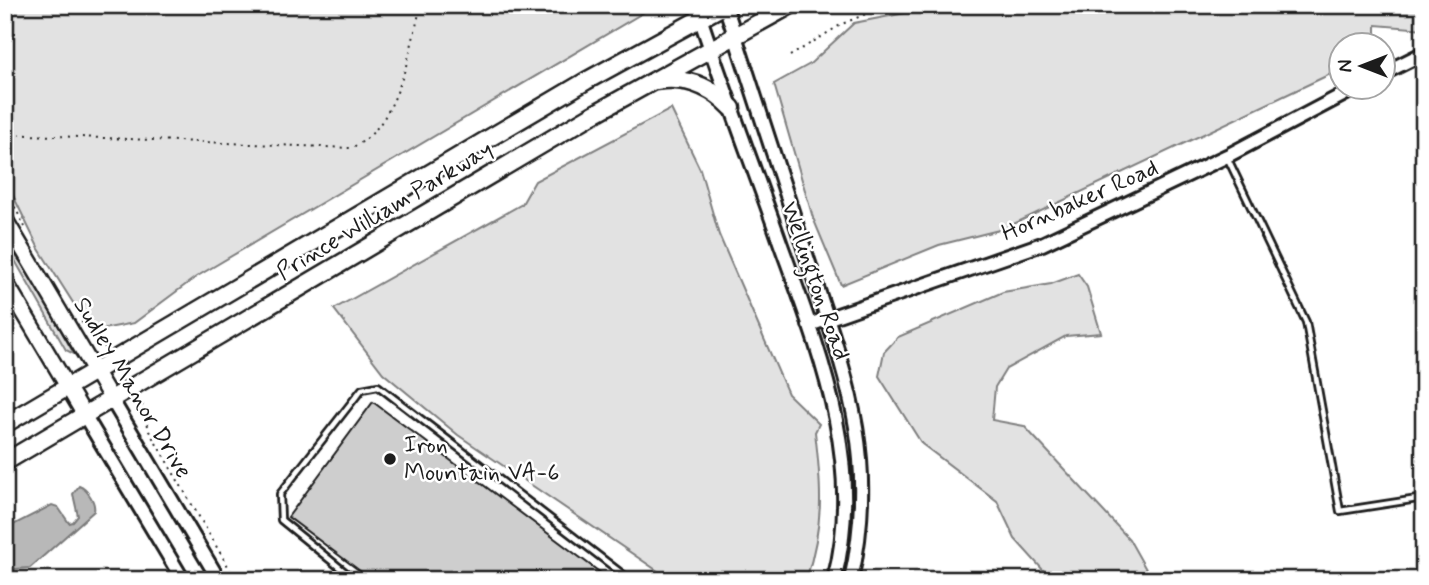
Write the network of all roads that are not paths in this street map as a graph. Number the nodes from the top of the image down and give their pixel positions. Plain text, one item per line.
1 (725, 5) edge
2 (791, 5) edge
3 (699, 12) edge
4 (735, 35) junction
5 (711, 48) junction
6 (1424, 53) edge
7 (1398, 66) edge
8 (650, 82) junction
9 (1329, 102) edge
10 (732, 108) junction
11 (1227, 156) junction
12 (5, 219) edge
13 (5, 281) edge
14 (828, 317) junction
15 (808, 325) junction
16 (94, 371) junction
17 (68, 386) junction
18 (112, 400) junction
19 (85, 416) junction
20 (5, 424) edge
21 (5, 462) edge
22 (1424, 498) edge
23 (183, 580) edge
24 (219, 580) edge
25 (355, 580) edge
26 (629, 580) edge
27 (647, 580) edge
28 (834, 580) edge
29 (851, 580) edge

1 - 3 highway, Prince William Parkway
1 - 4 main road, Wellington Road
2 - 4 highway, Prince William Parkway
3 - 5 main road, Wellington Road
3 - 16 highway, Prince William Parkway
4 - 5 highway, Prince William Parkway
4 - 14 main road, Wellington Road
5 - 8 highway, Prince William Parkway
5 - 10 main road, Wellington Road
6 - 7 main road
8 - 10 highway
8 - 18 highway, Prince William Parkway
9 - 11 main road, Hornbaker Road
10 - 15 main road, Wellington Road
11 - 14 main road, Hornbaker Road
11 - 22 lane
12 - 16 main road, Sudley Manor Drive
13 - 17 main road
14 - 15 main road, Hornbaker Road
14 - 29 main road, Wellington Road
15 - 28 main road, Wellington Road
16 - 17 highway, Prince William Parkway
16 - 18 main road, Sudley Manor Drive
17 - 19 main road
17 - 20 highway, Prince William Parkway
18 - 19 highway, Prince William Parkway
18 - 24 main road, Sudley Manor Drive
19 - 21 highway, Prince William Parkway
19 - 23 main road
25 - 26 lane
26 - 27 lane

